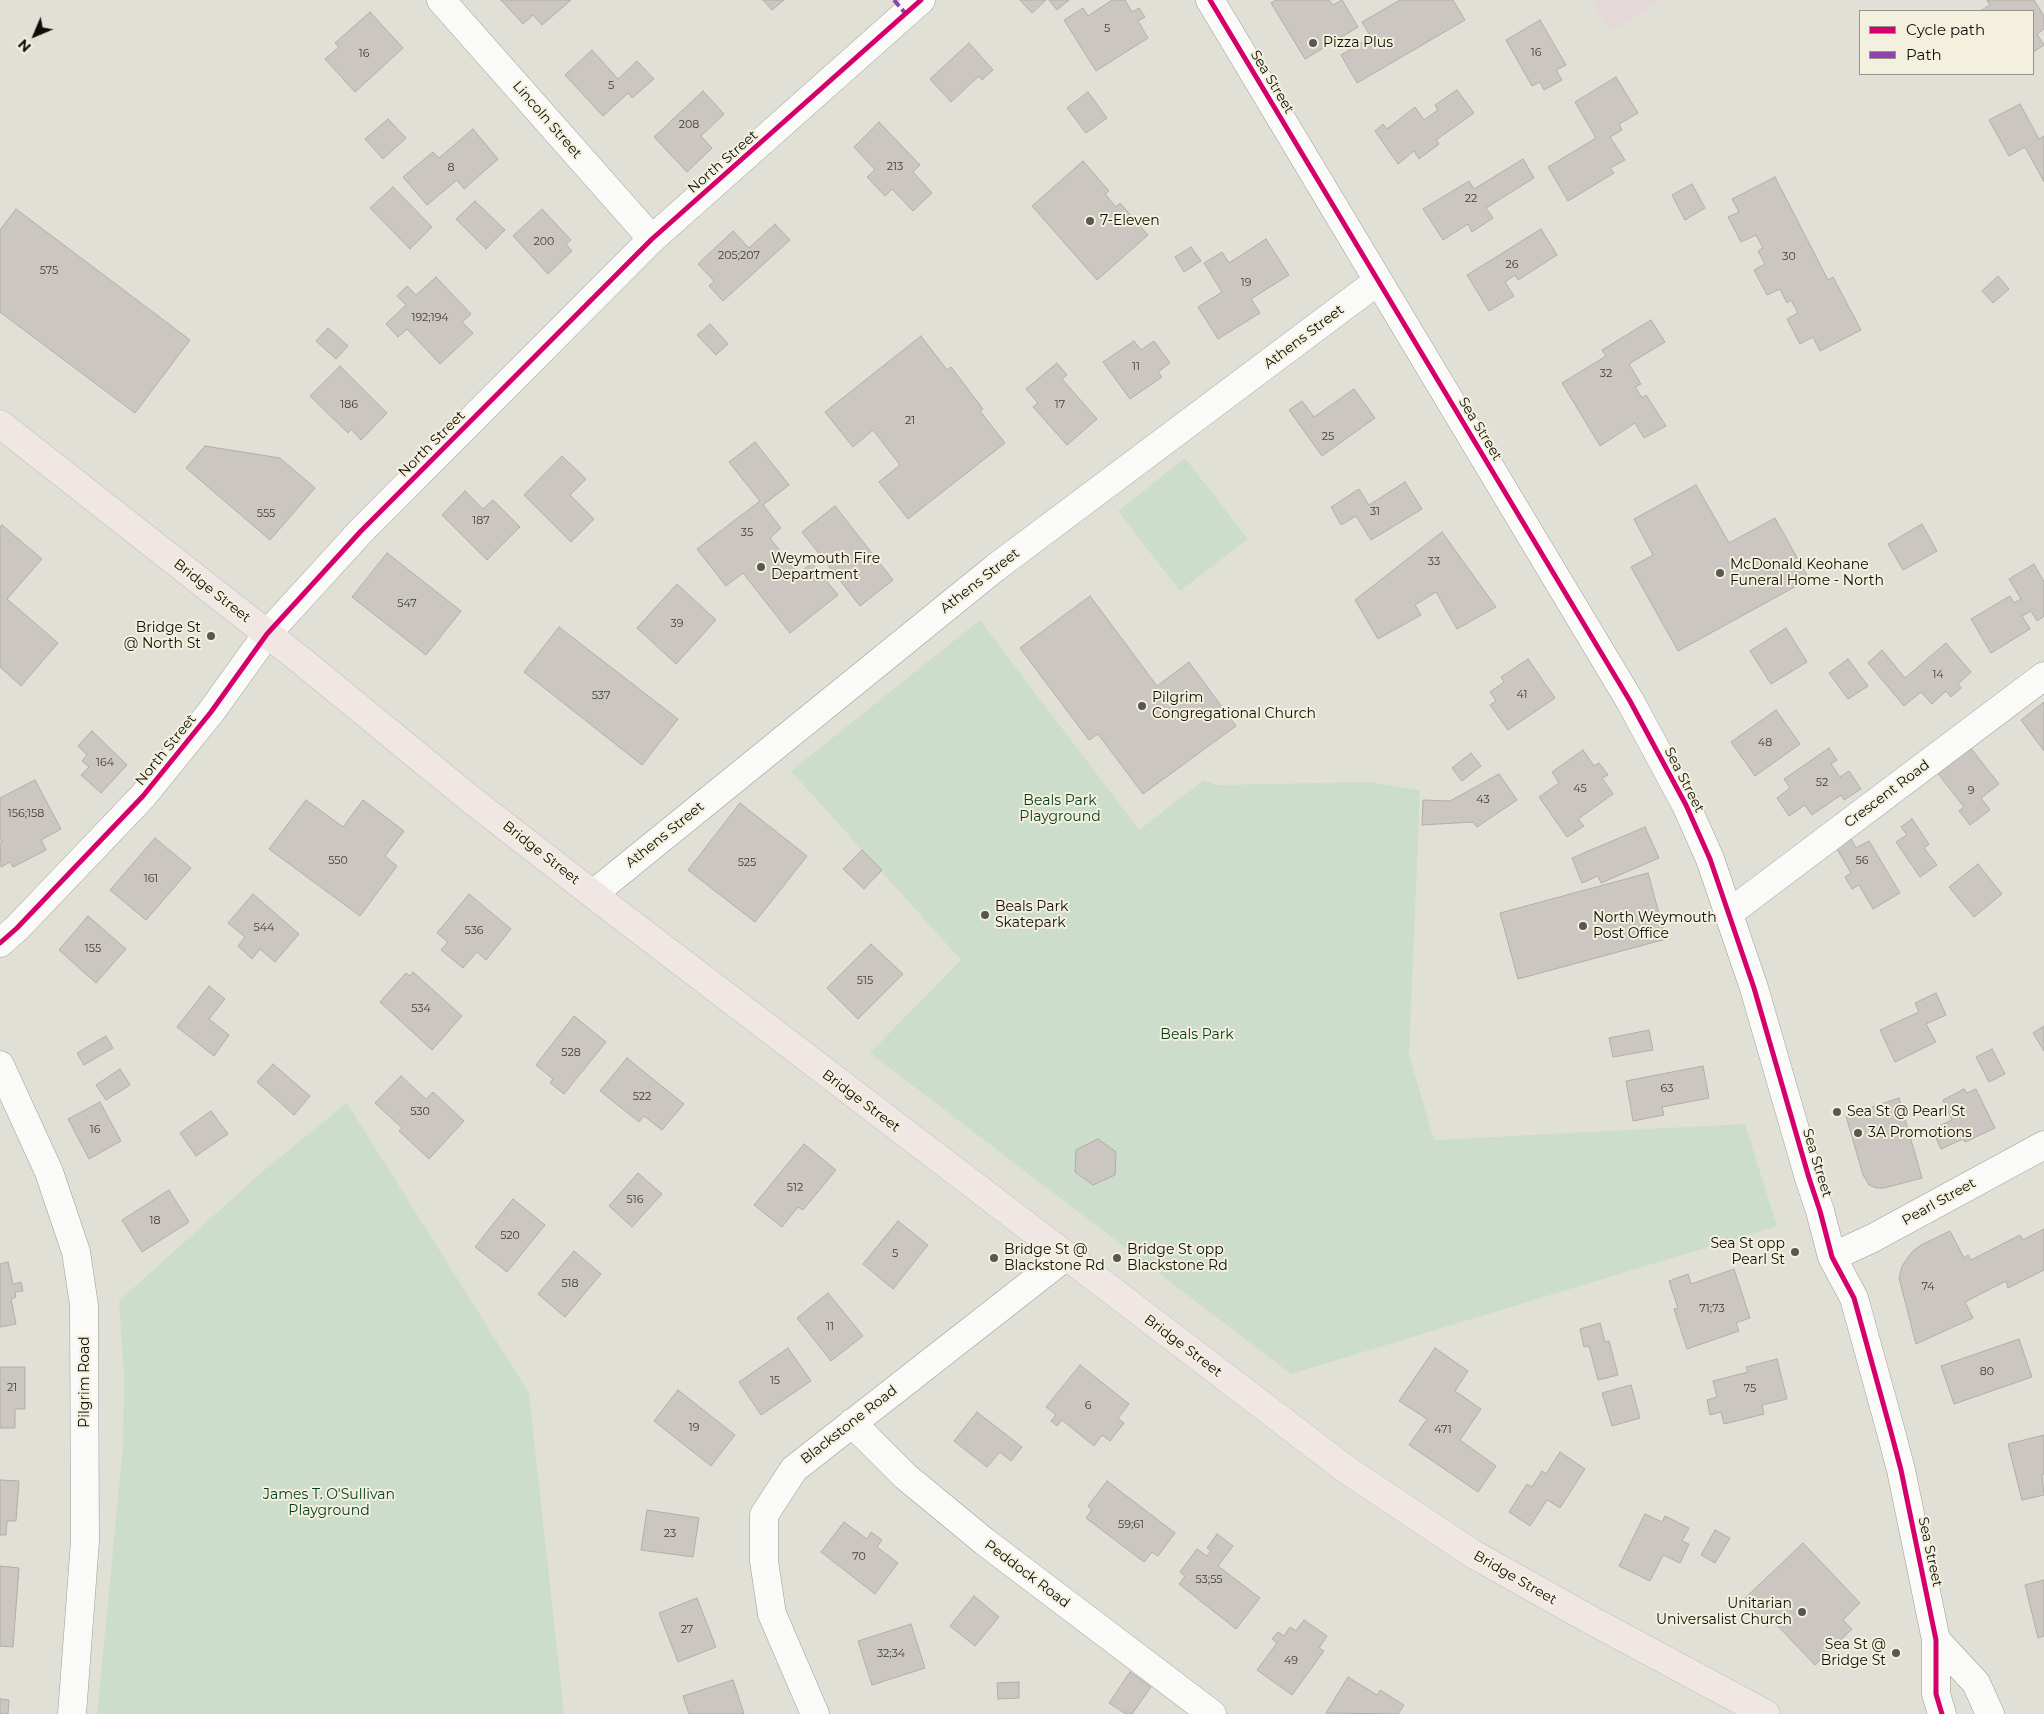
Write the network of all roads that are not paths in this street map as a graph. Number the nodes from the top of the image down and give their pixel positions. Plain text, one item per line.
1 (441, 0) edge
2 (921, 0) edge
3 (1210, 0) edge
4 (652, 239) junction
5 (1378, 281) junction
6 (0, 424) edge
7 (267, 634) junction
8 (2044, 676) edge
9 (593, 894) junction
10 (1729, 913) junction
11 (0, 943) edge
12 (0, 1065) edge
13 (2044, 1145) edge
14 (1065, 1257) junction
15 (1832, 1257) junction
16 (852, 1423) junction
17 (1936, 1640) junction
18 (1934, 1707) edge
19 (72, 1714) edge
20 (815, 1714) edge
21 (1212, 1714) edge
22 (1766, 1714) edge
23 (1990, 1714) edge

1 - 4 street, Lincoln Street
2 - 4 street, North Street
3 - 5 street, Sea Street
4 - 7 street, North Street
5 - 9 street, Athens Street
5 - 10 street, Sea Street
6 - 7 main road, Bridge Street
7 - 9 main road, Bridge Street
7 - 11 street, North Street
8 - 10 street, Crescent Road
9 - 14 main road, Bridge Street
10 - 15 street, Sea Street
12 - 19 street, Pilgrim Road
13 - 15 street, Pearl Street
14 - 16 street, Blackstone Road
14 - 22 main road, Bridge Street
15 - 17 street, Sea Street
16 - 20 street, Blackstone Road
16 - 21 street, Peddock Road
17 - 18 street, Sea Street
17 - 23 street

